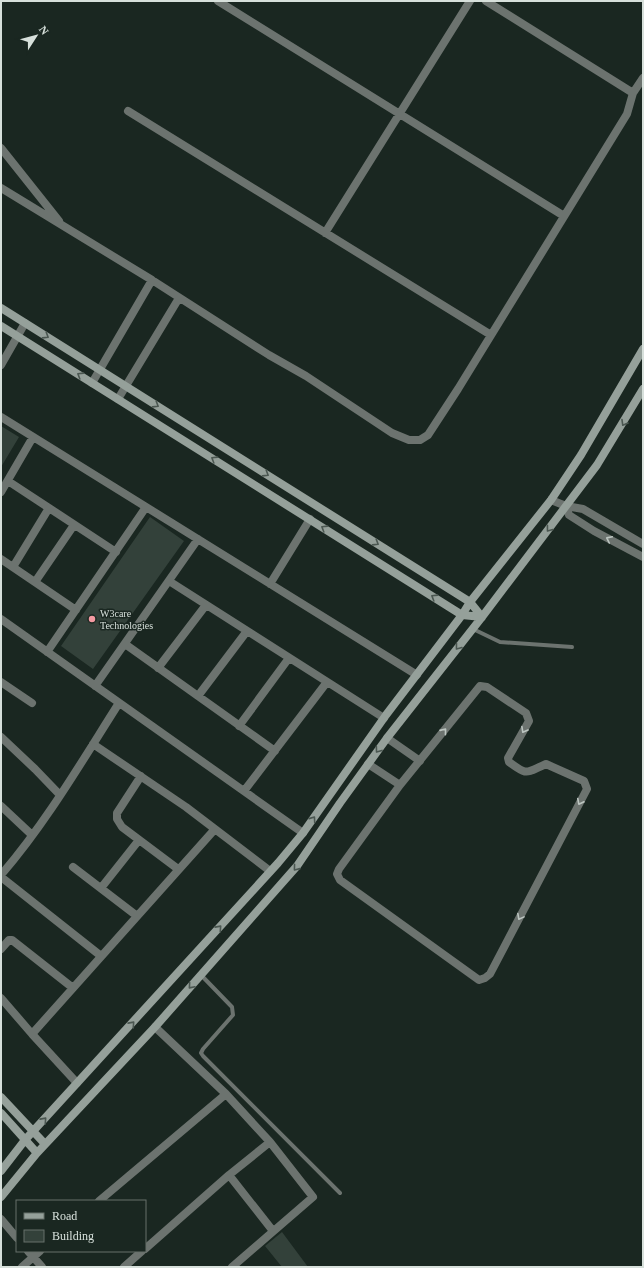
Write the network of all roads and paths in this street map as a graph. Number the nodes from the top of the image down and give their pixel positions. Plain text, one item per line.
1 (218, 1) edge
2 (470, 1) edge
3 (486, 1) edge
4 (643, 78) edge
5 (633, 93) junction
6 (128, 111) dead end
7 (399, 114) junction
8 (1, 148) edge
9 (1, 188) edge
10 (564, 216) junction
11 (63, 226) junction
12 (325, 232) junction
13 (152, 280) junction
14 (179, 298) junction
15 (1, 308) edge
16 (25, 323) junction
17 (1, 326) edge
18 (491, 335) junction
19 (18, 336) junction
20 (643, 349) edge
21 (1, 365) edge
22 (100, 370) junction
23 (92, 383) junction
24 (125, 386) junction
25 (643, 389) edge
26 (118, 399) junction
27 (1, 417) edge
28 (34, 437) junction
29 (8, 481) junction
30 (1, 492) edge
31 (551, 500) junction
32 (566, 506) junction
33 (146, 507) junction
34 (49, 508) junction
35 (310, 519) junction
36 (74, 525) junction
37 (198, 539) junction
38 (643, 544) edge
39 (116, 552) junction
40 (643, 557) edge
41 (1, 559) edge
42 (13, 567) junction
43 (169, 581) junction
44 (35, 582) junction
45 (270, 584) junction
46 (470, 602) junction
47 (206, 605) junction
48 (76, 610) junction
49 (462, 615) junction
50 (482, 617) junction
51 (1, 619) edge
52 (473, 628) junction
53 (247, 631) junction
54 (124, 644) junction
55 (572, 647) dead end
56 (47, 652) junction
57 (289, 658) junction
58 (158, 668) junction
59 (417, 675) junction
60 (1, 682) edge
61 (326, 682) junction
62 (95, 686) junction
63 (198, 696) junction
64 (119, 702) junction
65 (32, 703) dead end
66 (384, 718) junction
67 (239, 726) junction
68 (1, 737) edge
69 (386, 738) junction
70 (93, 744) junction
71 (275, 751) junction
72 (420, 761) junction
73 (368, 764) junction
74 (141, 776) junction
75 (400, 785) junction
76 (244, 791) junction
77 (60, 795) junction
78 (1, 806) edge
79 (215, 829) junction
80 (303, 833) junction
81 (32, 835) junction
82 (140, 840) junction
83 (74, 867) dead end
84 (178, 869) junction
85 (270, 871) junction
86 (1, 876) edge
87 (102, 888) junction
88 (137, 916) junction
89 (1, 949) edge
90 (101, 956) junction
91 (201, 975) junction
92 (73, 988) junction
93 (1, 998) edge
94 (155, 1027) junction
95 (32, 1034) junction
96 (77, 1083) junction
97 (226, 1094) junction
98 (1, 1097) edge
99 (1, 1113) edge
100 (33, 1132) junction
101 (25, 1140) junction
102 (270, 1142) junction
103 (46, 1144) junction
104 (37, 1153) junction
105 (1, 1171) edge
106 (229, 1176) junction
107 (340, 1193) dead end
108 (1, 1197) edge
109 (100, 1200) edge
110 (1, 1219) edge
111 (273, 1231) junction
112 (16, 1237) edge
113 (146, 1248) edge
114 (141, 1252) edge
115 (31, 1254) edge
116 (22, 1267) edge
117 (42, 1267) edge
118 (124, 1267) edge
119 (232, 1267) edge

1 - 7 street
2 - 7 street
3 - 5 street
4 - 5 street
5 - 10 street
6 - 12 street
7 - 10 street
7 - 12 street
8 - 11 street
9 - 11 street
10 - 18 street
11 - 13 street
12 - 18 street
13 - 14 street
13 - 22 street
14 - 18 street
14 - 24 street
15 - 16 street
16 - 19 street
16 -> 22 street
17 - 19 street
19 - 21 street
23 -> 19 street
20 - 31 street
22 - 23 street
22 - 24 street
23 - 26 street
24 - 26 street
24 -> 46 street
25 -> 32 street
35 -> 26 street
27 - 28 street
28 - 29 street
28 - 33 street
29 - 30 street
29 - 34 street
31 - 32 street
31 - 46 street
32 - 38 street
40 -> 32 street
32 -> 50 street
33 - 37 street
33 - 39 street
34 - 36 street
34 - 42 street
35 - 45 street
49 -> 35 street
36 - 39 street
36 - 44 street
37 - 43 street
37 - 45 street
39 - 48 street
41 - 42 street
42 - 44 street
43 - 47 street
43 - 54 street
44 - 48 street
45 - 59 street
46 - 49 street
46 - 50 street
47 - 53 street
47 - 58 street
48 - 56 street
49 - 50 street
49 - 59 street
50 - 52 street
51 - 56 street
52 - 55 lane
52 -> 69 street
53 - 57 street
53 - 63 street
54 - 58 street
54 - 62 street
56 - 62 street
57 - 61 street
57 - 67 street
58 - 63 street
59 - 66 street
60 - 65 street
61 - 66 street
61 - 71 street
62 - 64 street
63 - 67 street
64 - 70 street
64 - 76 street
80 -> 66 street
67 - 71 street
68 - 77 street
69 - 72 street
69 -> 73 street
70 - 74 street
70 - 77 street
71 - 76 street
72 - 75 street
72 -> 75 street
73 - 75 street
73 -> 91 street
74 - 79 street
74 - 82 street
76 - 80 street
77 - 81 street
78 - 81 street
79 - 84 street
79 - 85 street
80 - 85 street
81 - 86 street
82 - 84 street
82 - 87 street
83 - 87 street
84 - 88 street
96 -> 85 street
86 - 90 street
87 - 88 street
88 - 90 street
89 - 92 street
90 - 92 street
91 -> 94 street
91 - 107 lane
92 - 95 street
93 - 95 street
94 - 97 street
94 - 103 street
95 - 96 street
100 -> 96 street
97 - 102 street
97 - 109 street
98 - 100 street
99 - 101 street
100 - 101 street
100 - 103 street
101 - 104 street
101 - 105 street
102 - 106 street
102 - 111 street
103 - 104 street
104 - 108 street
106 - 111 street
106 - 113 street
110 - 112 street
111 - 119 street
114 - 118 street
115 - 116 street
115 - 117 street

